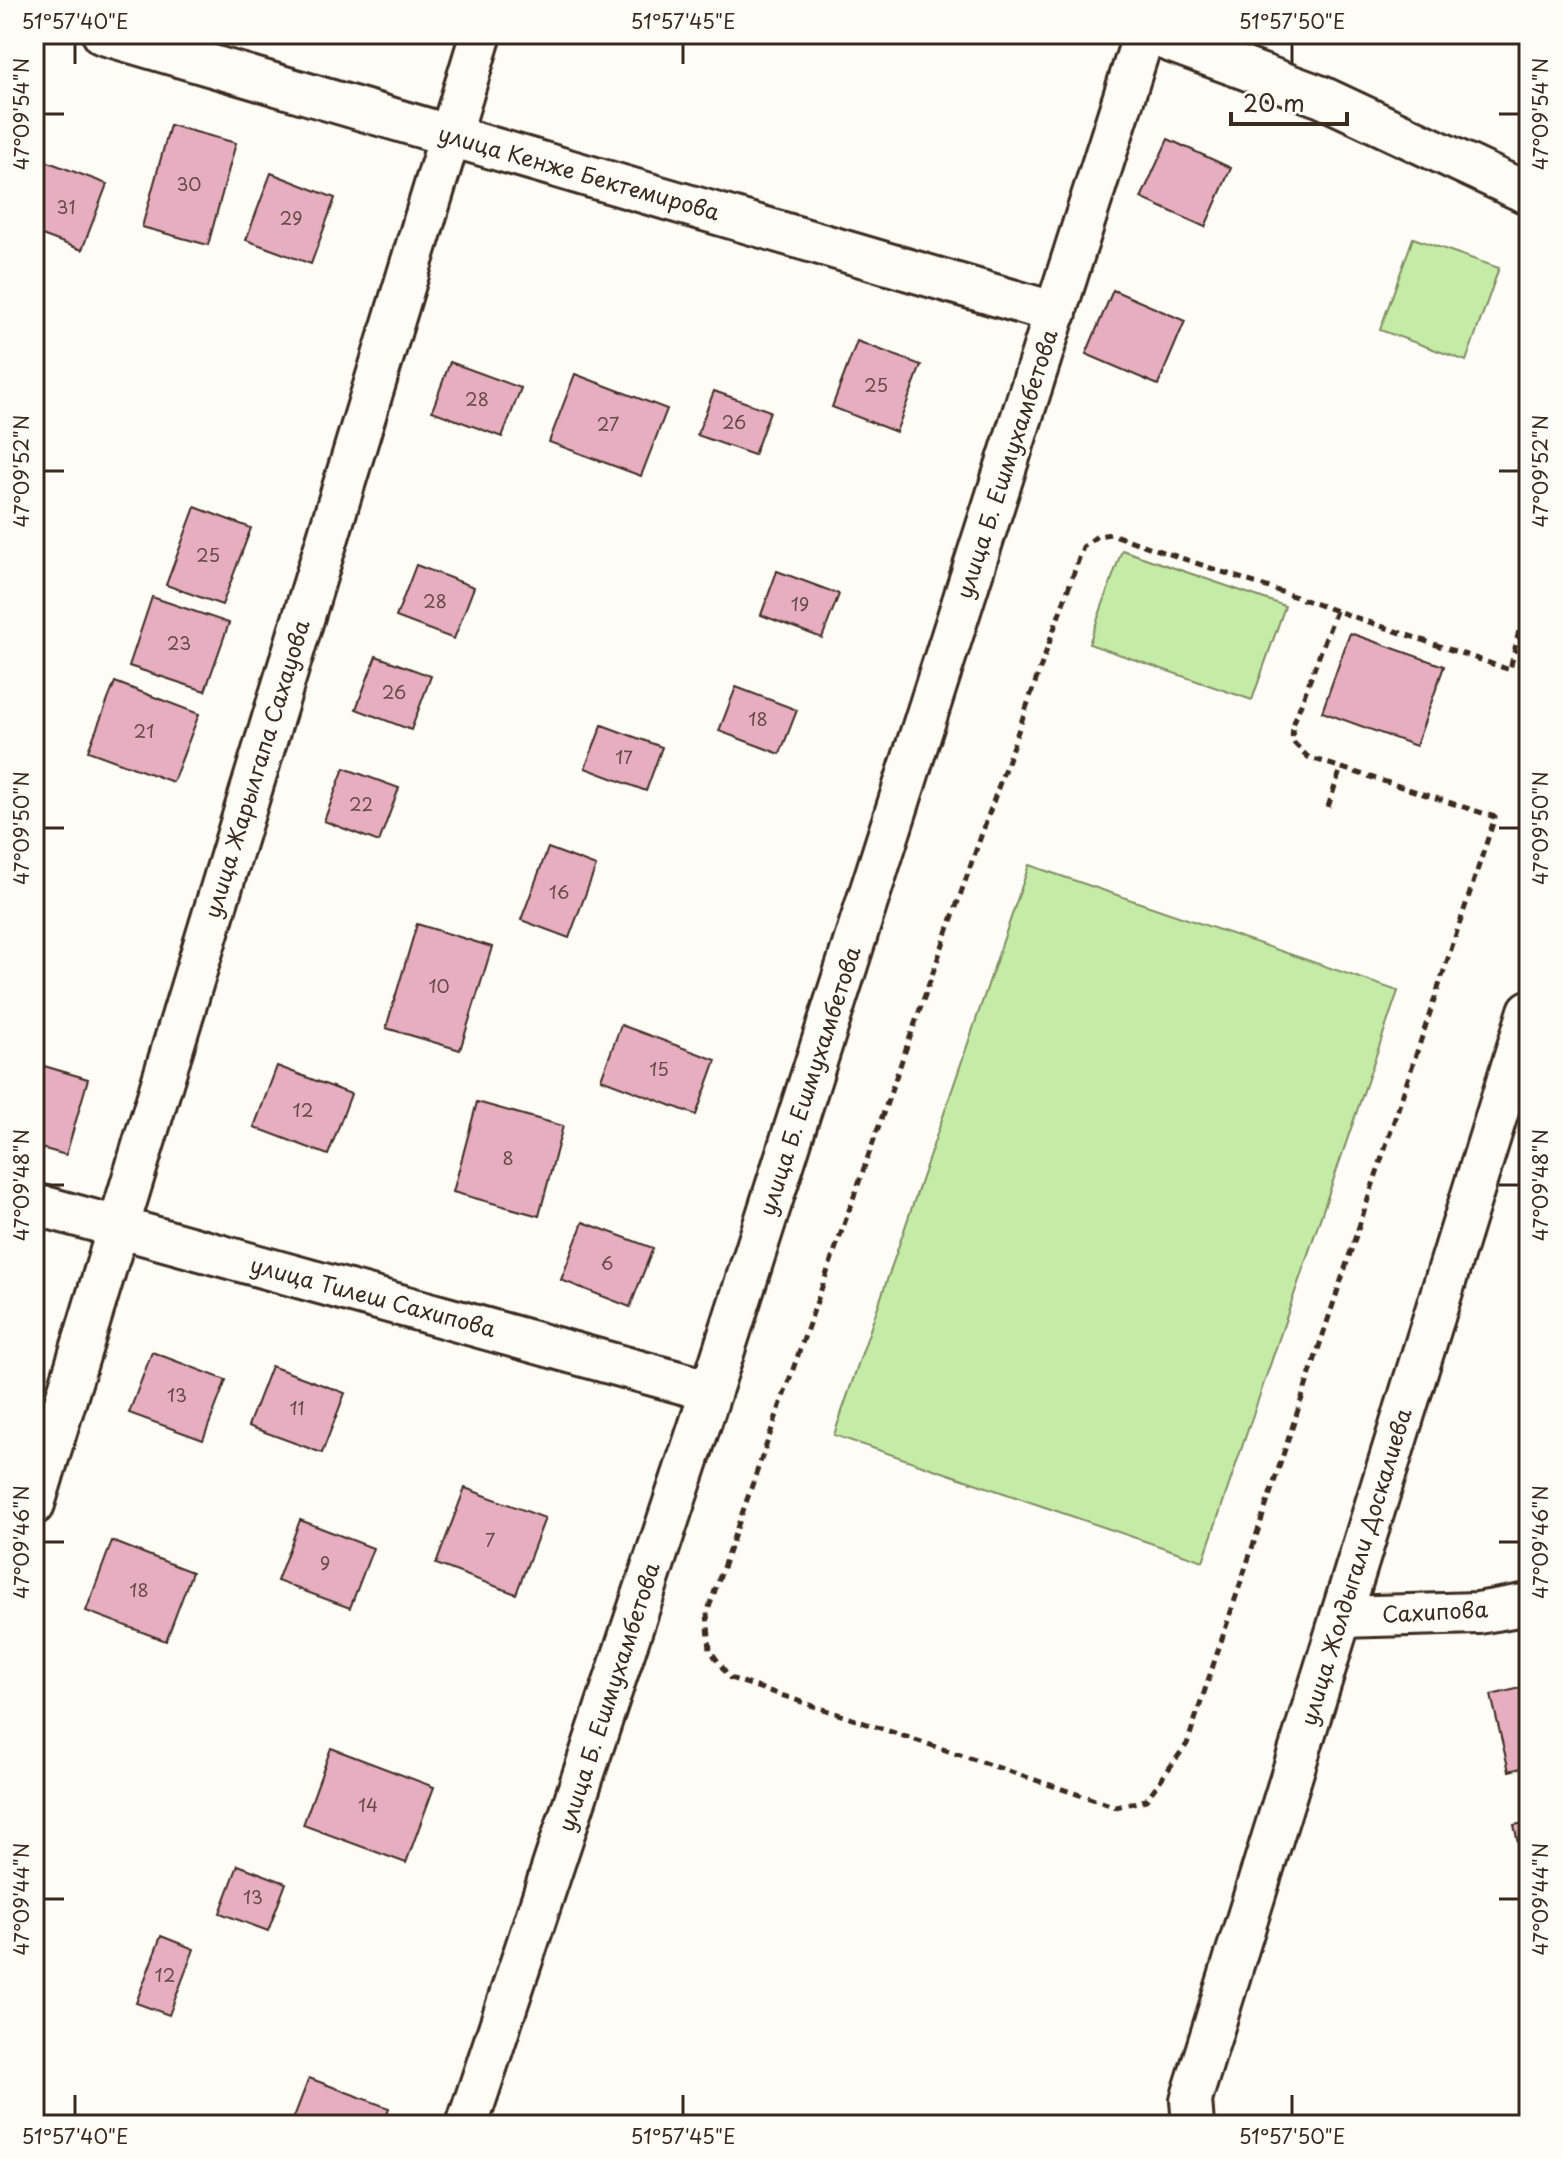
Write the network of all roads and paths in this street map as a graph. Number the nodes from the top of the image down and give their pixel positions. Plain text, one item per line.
1 (103, 34) edge
2 (481, 34) edge
3 (1144, 34) edge
4 (1150, 34) edge
5 (450, 135) junction
6 (1529, 194) edge
7 (1056, 313) junction
8 (1336, 611) junction
9 (1520, 626) dead end
10 (1341, 768) junction
11 (1328, 807) dead end
12 (1529, 1011) edge
13 (34, 1204) edge
14 (118, 1227) junction
15 (711, 1391) junction
16 (34, 1504) edge
17 (1529, 1604) edge
18 (1341, 1617) junction
19 (467, 2125) edge
20 (1193, 2125) edge

1 - 5 street, улица Кенже Бектемирова
2 - 5 street, улица Жарылгапа Сахауова
3 - 7 street, улица Б. Ешмухамбетова
4 - 6 street
5 - 7 street, улица Кенже Бектемирова
5 - 14 street, улица Жарылгапа Сахауова
7 - 15 street, улица Б. Ешмухамбетова
8 - 9 path
8 - 10 path
8 - 10 path
10 - 11 path
12 - 18 street, улица Жолдыгали Доскалиева
13 - 14 street, улица Тилеш Сахипова
14 - 15 street, улица Тилеш Сахипова
14 - 16 street, улица Жарылгапа Сахауова
15 - 19 street, улица Б. Ешмухамбетова
17 - 18 street, Сахипова
18 - 20 street, улица Жолдыгали Доскалиева

